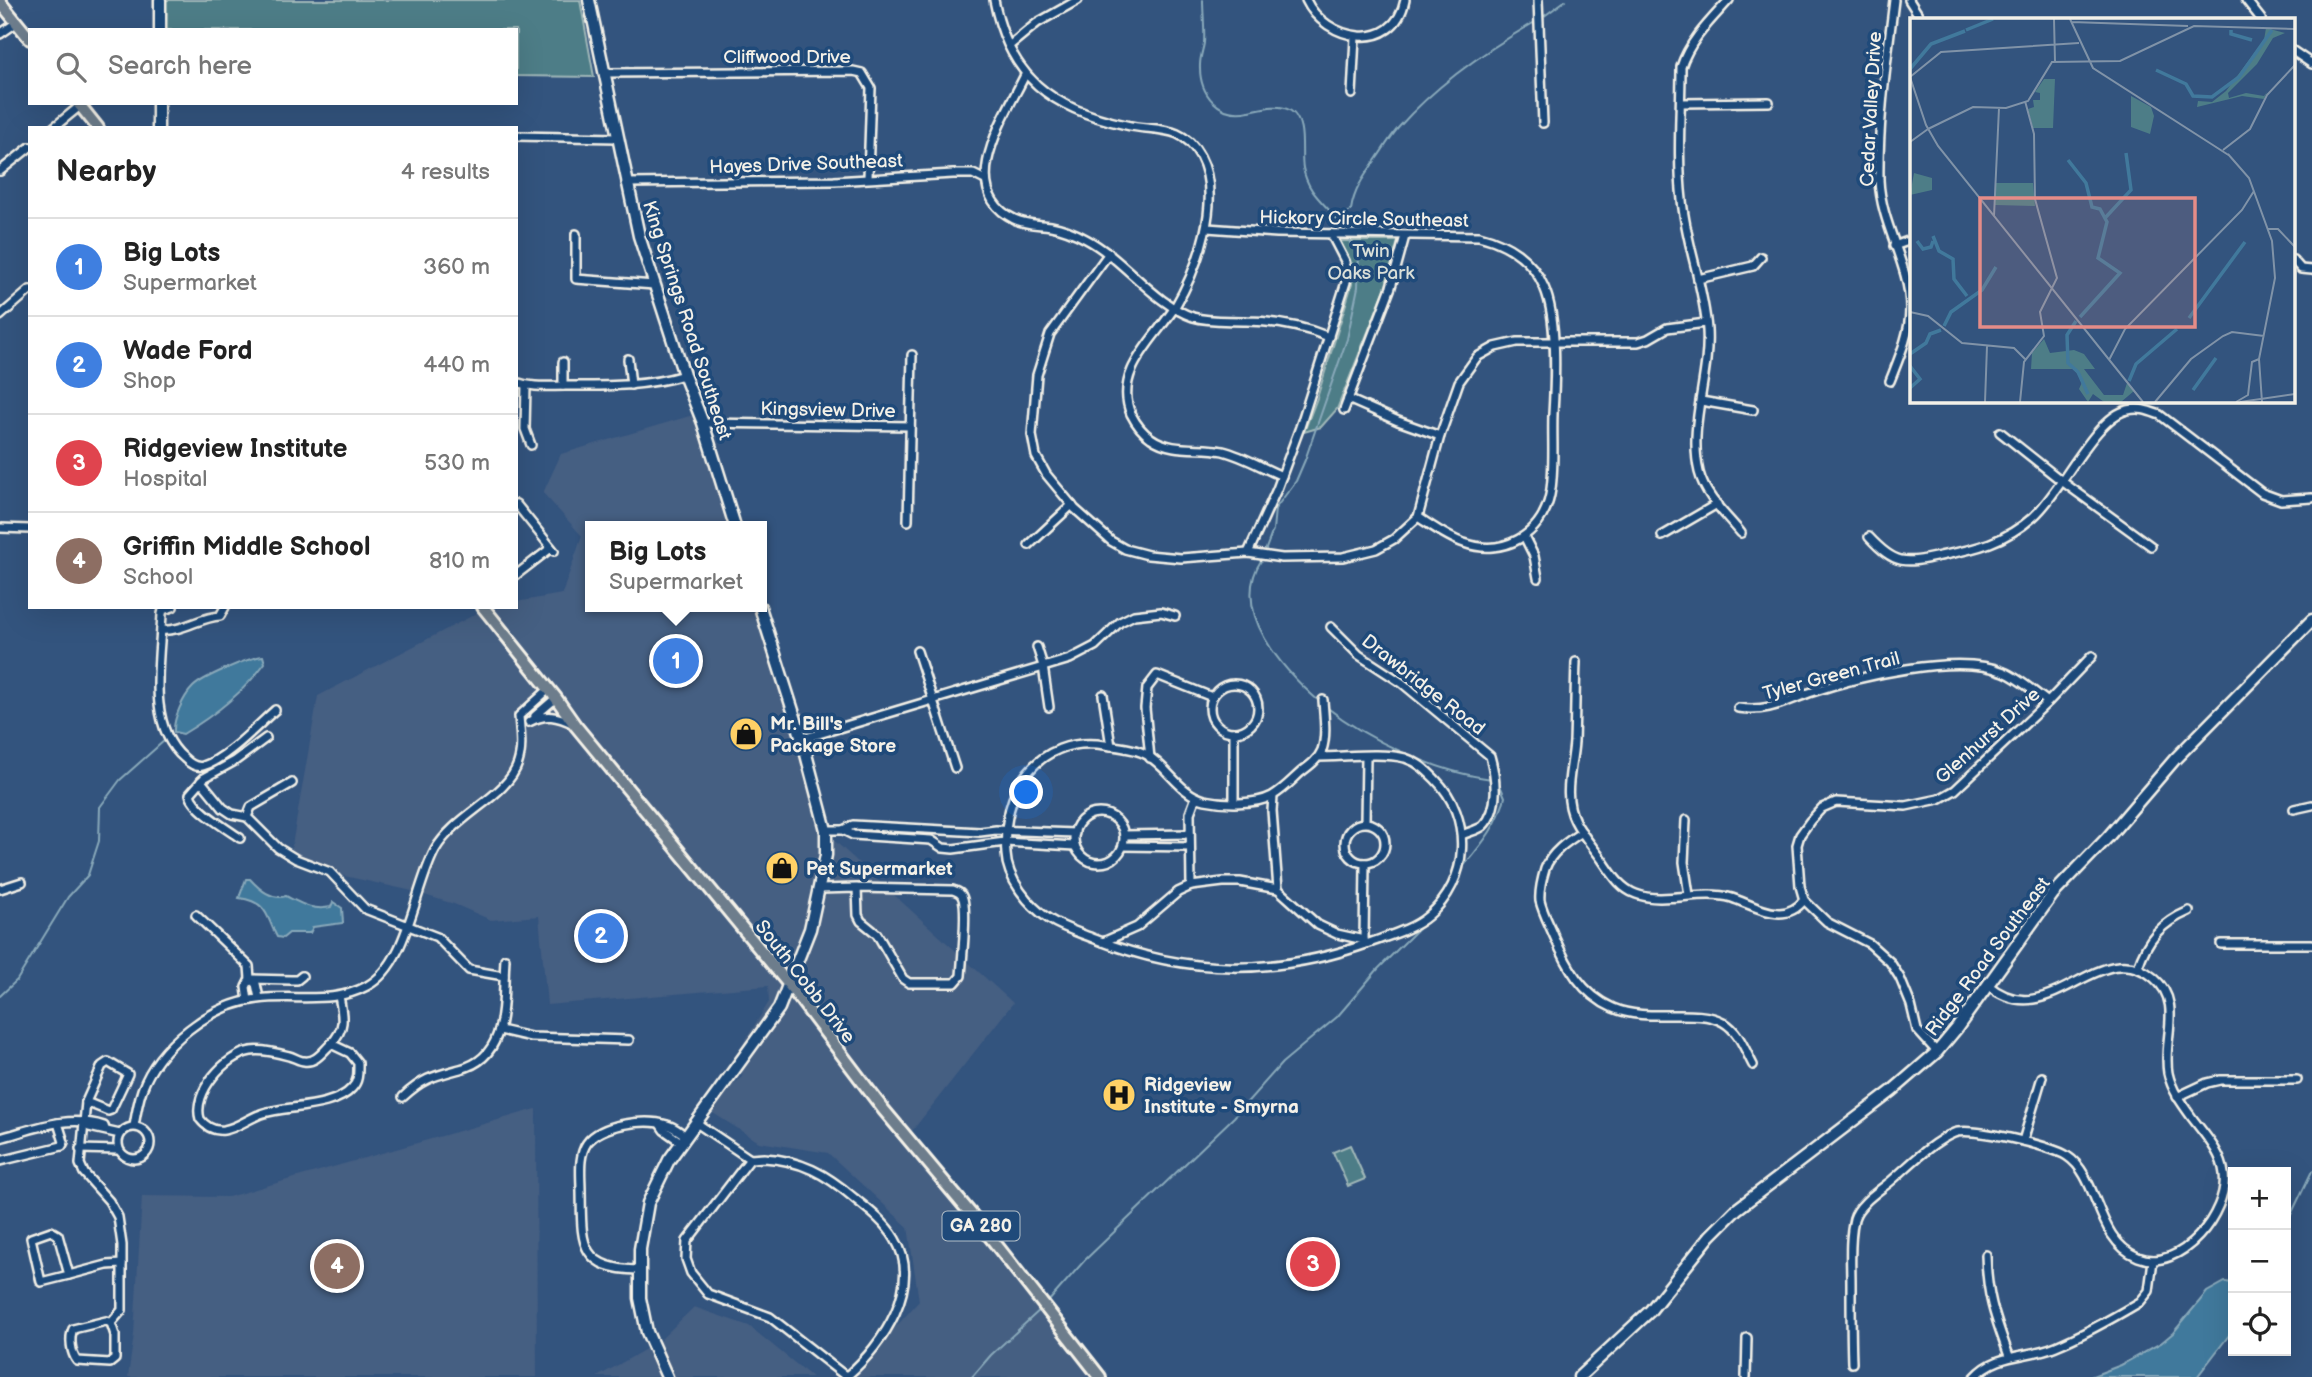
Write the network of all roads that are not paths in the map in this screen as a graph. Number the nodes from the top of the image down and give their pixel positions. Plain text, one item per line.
1 (160, 0) edge
2 (589, 0) edge
3 (994, 0) edge
4 (1077, 0) edge
5 (1306, 0) edge
6 (1405, 0) edge
7 (1538, 0) edge
8 (1729, 0) edge
9 (1894, 0) edge
10 (1909, 0) edge
11 (2246, 0) edge
12 (0, 2) edge
13 (1920, 18) edge
14 (2260, 18) edge
15 (16, 23) junction
16 (160, 28) edge
17 (0, 34) edge
18 (28, 37) edge
19 (1355, 37) junction
20 (1009, 46) junction
21 (2294, 52) edge
22 (2312, 64) edge
23 (604, 73) junction
24 (1025, 75) junction
25 (1352, 94) dead end
26 (1769, 102) dead end
27 (1681, 103) junction
28 (79, 105) edge
29 (158, 105) edge
30 (1543, 123) dead end
31 (55, 126) edge
32 (96, 126) edge
33 (158, 126) edge
34 (518, 136) edge
35 (617, 138) junction
36 (28, 149) edge
37 (0, 171) edge
38 (868, 177) junction
39 (985, 180) junction
40 (626, 183) junction
41 (1207, 228) junction
42 (576, 234) dead end
43 (1331, 234) junction
44 (1405, 236) junction
45 (1910, 240) edge
46 (1894, 246) junction
47 (1109, 253) junction
48 (1761, 257) dead end
49 (2294, 261) edge
50 (2312, 271) edge
51 (1698, 279) junction
52 (654, 285) junction
53 (28, 292) edge
54 (1174, 309) junction
55 (0, 316) edge
56 (1706, 323) junction
57 (1329, 337) junction
58 (1553, 342) junction
59 (912, 355) dead end
60 (628, 359) dead end
61 (563, 362) dead end
62 (684, 375) junction
63 (1890, 381) dead end
64 (518, 383) edge
65 (631, 385) junction
66 (526, 386) junction
67 (563, 386) junction
68 (1348, 399) junction
69 (1701, 401) junction
70 (2151, 402) edge
71 (1344, 410) dead end
72 (1754, 410) dead end
73 (2149, 411) junction
74 (703, 423) junction
75 (910, 426) junction
76 (520, 428) edge
77 (2000, 432) dead end
78 (1440, 436) junction
79 (531, 445) dead end
80 (1282, 476) junction
81 (2063, 482) junction
82 (2312, 498) edge
83 (1072, 505) junction
84 (1717, 505) junction
85 (518, 508) edge
86 (1418, 517) junction
87 (733, 521) edge
88 (908, 521) dead end
89 (0, 528) edge
90 (28, 529) edge
91 (1741, 533) dead end
92 (1662, 536) dead end
93 (1869, 537) dead end
94 (1525, 538) junction
95 (1029, 545) dead end
96 (2151, 546) dead end
97 (1248, 553) junction
98 (518, 574) edge
99 (1538, 578) dead end
100 (166, 609) edge
101 (224, 609) edge
102 (485, 609) edge
103 (762, 612) edge
104 (1175, 616) dead end
105 (2312, 620) edge
106 (1331, 628) dead end
107 (161, 629) junction
108 (1037, 647) dead end
109 (916, 651) dead end
110 (2092, 656) dead end
111 (1576, 662) dead end
112 (1043, 666) junction
113 (553, 693) junction
114 (1103, 695) dead end
115 (1212, 697) junction
116 (933, 700) junction
117 (1323, 700) dead end
118 (2048, 702) junction
119 (1049, 708) dead end
120 (1738, 708) dead end
121 (275, 710) dead end
122 (528, 722) junction
123 (520, 725) junction
124 (575, 725) junction
125 (1234, 733) junction
126 (266, 738) dead end
127 (802, 739) junction
128 (1111, 746) junction
129 (1318, 757) junction
130 (1366, 757) junction
131 (1150, 758) junction
132 (955, 768) dead end
133 (201, 781) junction
134 (292, 783) dead end
135 (1273, 796) junction
136 (1196, 797) junction
137 (1234, 801) junction
138 (2312, 806) edge
139 (2294, 809) dead end
140 (247, 817) junction
141 (1686, 820) dead end
142 (1365, 822) junction
143 (899, 828) junction
144 (826, 830) junction
145 (844, 830) junction
146 (1006, 830) junction
147 (1582, 832) junction
148 (1075, 833) junction
149 (1190, 834) junction
150 (1124, 835) junction
151 (1462, 835) junction
152 (240, 838) dead end
153 (899, 838) junction
154 (1005, 842) junction
155 (1075, 846) junction
156 (1123, 846) junction
157 (1190, 847) junction
158 (1365, 863) junction
159 (22, 882) dead end
160 (1191, 886) junction
161 (857, 888) junction
162 (0, 889) edge
163 (820, 889) junction
164 (1279, 889) junction
165 (1689, 895) junction
166 (1804, 900) junction
167 (2189, 911) dead end
168 (196, 915) dead end
169 (406, 925) junction
170 (1103, 942) junction
171 (1366, 942) junction
172 (2221, 944) dead end
173 (2312, 944) edge
174 (505, 960) dead end
175 (2138, 968) junction
176 (302, 976) dead end
177 (504, 976) junction
178 (250, 979) junction
179 (1988, 985) junction
180 (790, 986) junction
181 (340, 996) junction
182 (259, 998) junction
183 (248, 1001) junction
184 (500, 1030) junction
185 (629, 1040) dead end
186 (331, 1044) junction
187 (1937, 1052) junction
188 (1753, 1065) dead end
189 (2042, 1077) dead end
190 (2297, 1080) dead end
191 (403, 1097) dead end
192 (2177, 1097) junction
193 (86, 1102) junction
194 (84, 1122) junction
195 (695, 1122) junction
196 (58, 1123) junction
197 (134, 1126) junction
198 (104, 1129) junction
199 (120, 1134) junction
200 (0, 1138) edge
201 (683, 1139) junction
202 (2023, 1141) junction
203 (80, 1149) junction
204 (103, 1149) junction
205 (118, 1150) junction
206 (750, 1159) junction
207 (0, 1161) edge
208 (1986, 1255) dead end
209 (2153, 1260) junction
210 (122, 1264) junction
211 (638, 1270) junction
212 (69, 1275) junction
213 (111, 1323) junction
214 (1747, 1338) dead end
215 (2009, 1356) junction
216 (1852, 1363) dead end
217 (667, 1377) edge
218 (1100, 1377) edge
219 (1579, 1377) edge
220 (1745, 1377) edge
221 (1975, 1377) edge

1 - 16 street
2 - 23 street, King Springs Road Southeast
3 - 20 street
4 - 20 street
5 - 19 street
6 - 19 street
7 - 30 street
8 - 27 street
9 - 46 street, Cedar Valley Drive
10 - 13 street
11 - 14 street
12 - 15 main road
15 - 17 street
15 - 18 main road
19 - 25 street
20 - 24 street
21 - 22 street
23 - 35 street, King Springs Road Southeast
23 - 38 street, Cliffwood Drive
24 - 39 street
24 - 41 street
26 - 27 street
27 - 51 street
28 - 31 street
28 - 32 main road
29 - 33 street
34 - 35 street
35 - 40 street, King Springs Road Southeast
36 - 37 street
38 - 39 street, Hayes Drive Southeast
38 - 40 street, Hayes Drive Southeast
39 - 47 street
40 - 52 street, King Springs Road Southeast
41 - 43 street, Hickory Circle Southeast
41 - 54 street
42 - 52 street
43 - 44 street, Hickory Circle Southeast
43 - 57 street
44 - 58 street, Hickory Circle Southeast
44 - 68 street
45 - 46 street
46 - 63 street, Cedar Valley Drive
47 - 54 street
47 - 83 street
48 - 51 street
49 - 50 street
51 - 56 street
52 - 62 street, King Springs Road Southeast
53 - 55 street
54 - 57 street
54 - 80 street
56 - 58 street
56 - 69 street
57 - 80 street
58 - 78 street
58 - 94 street, Hickory Circle Southeast
59 - 75 street
60 - 65 street
61 - 67 street
62 - 65 street
62 - 74 street, King Springs Road Southeast
64 - 66 street
65 - 67 street
66 - 67 street
66 - 76 street
68 - 71 street
68 - 78 street
69 - 72 street
69 - 84 street
70 - 73 street
73 - 81 street
73 - 82 street
74 - 75 street, Kingsview Drive
74 - 87 street, King Springs Road Southeast
75 - 88 street
76 - 79 street
77 - 81 street
78 - 86 street
80 - 97 street
81 - 93 street
81 - 96 street
83 - 95 street
83 - 97 street
84 - 91 street
84 - 92 street
85 - 98 street
86 - 94 street
86 - 97 street
89 - 90 street
94 - 99 street
100 - 107 street
101 - 107 street
102 - 113 main road, South Cobb Drive / GA 280
103 - 127 street
104 - 112 street
105 - 179 street, Ridge Road Southeast
106 - 151 street, Drawbridge Road
107 - 121 street
108 - 112 street
109 - 116 street
110 - 118 street, Glenhurst Drive
111 - 147 street
112 - 116 street
112 - 119 street
113 - 122 street
113 - 123 street
113 - 124 main road, South Cobb Drive / GA 280
114 - 128 street
115 - 125 street
115 - 125 street
115 - 131 street
116 - 127 street
116 - 132 street
117 - 129 street
118 - 120 street, Tyler Green Trail
118 - 166 street, Glenhurst Drive
122 - 123 street
122 - 124 street
123 - 169 street
124 - 180 main road, South Cobb Drive / GA 280
125 - 137 street
126 - 133 street
127 - 144 street
128 - 131 street
128 - 146 street
129 - 130 street
129 - 135 street
130 - 142 street
130 - 151 street
131 - 136 street
133 - 140 street
133 - 152 street
134 - 140 street
135 - 137 street
135 - 164 street
136 - 137 street
136 - 149 street
138 - 139 street
140 - 169 street
141 - 165 street
142 - 158 street
142 - 158 street
143 - 145 street
143 - 146 street
143 - 153 street
144 - 145 street
144 - 163 street
145 - 153 street
146 - 148 street
146 - 154 street
147 - 165 street
147 - 188 street
148 - 150 street
148 - 155 street
149 - 150 street
149 - 157 street
150 - 156 street
151 - 171 street
153 - 154 street
154 - 155 street
154 - 170 street
155 - 156 street
156 - 157 street
157 - 160 street
158 - 171 street
159 - 162 street
160 - 164 street
160 - 170 street
161 - 161 street
161 - 163 street
163 - 180 street
164 - 171 street
165 - 166 street
166 - 187 street
167 - 175 street
168 - 178 street
169 - 177 street
169 - 181 street
170 - 171 street
172 - 173 street
174 - 177 street
175 - 179 street
175 - 192 street
176 - 178 street
177 - 184 street
178 - 182 street
178 - 183 street
179 - 187 street, Ridge Road Southeast
180 - 195 street
180 - 218 main road, South Cobb Drive / GA 280
181 - 182 street
181 - 186 street
182 - 183 street
183 - 197 street
184 - 185 street
184 - 191 street
186 - 186 street
187 - 219 street, Ridge Road Southeast
189 - 202 street
190 - 192 street
192 - 209 street
193 - 193 street
193 - 194 street
194 - 196 street
194 - 198 street
194 - 203 street
195 - 201 street
195 - 206 street
196 - 200 street
196 - 207 street
197 - 199 street
197 - 205 street
198 - 199 street
198 - 204 street
199 - 205 street
201 - 211 street
201 - 211 street
202 - 209 street
202 - 216 street
203 - 204 street
203 - 210 street
204 - 205 street
206 - 206 street
208 - 215 street
209 - 215 street
210 - 212 street
210 - 213 street
211 - 217 street
212 - 212 street
213 - 213 street
214 - 220 street
215 - 221 street

